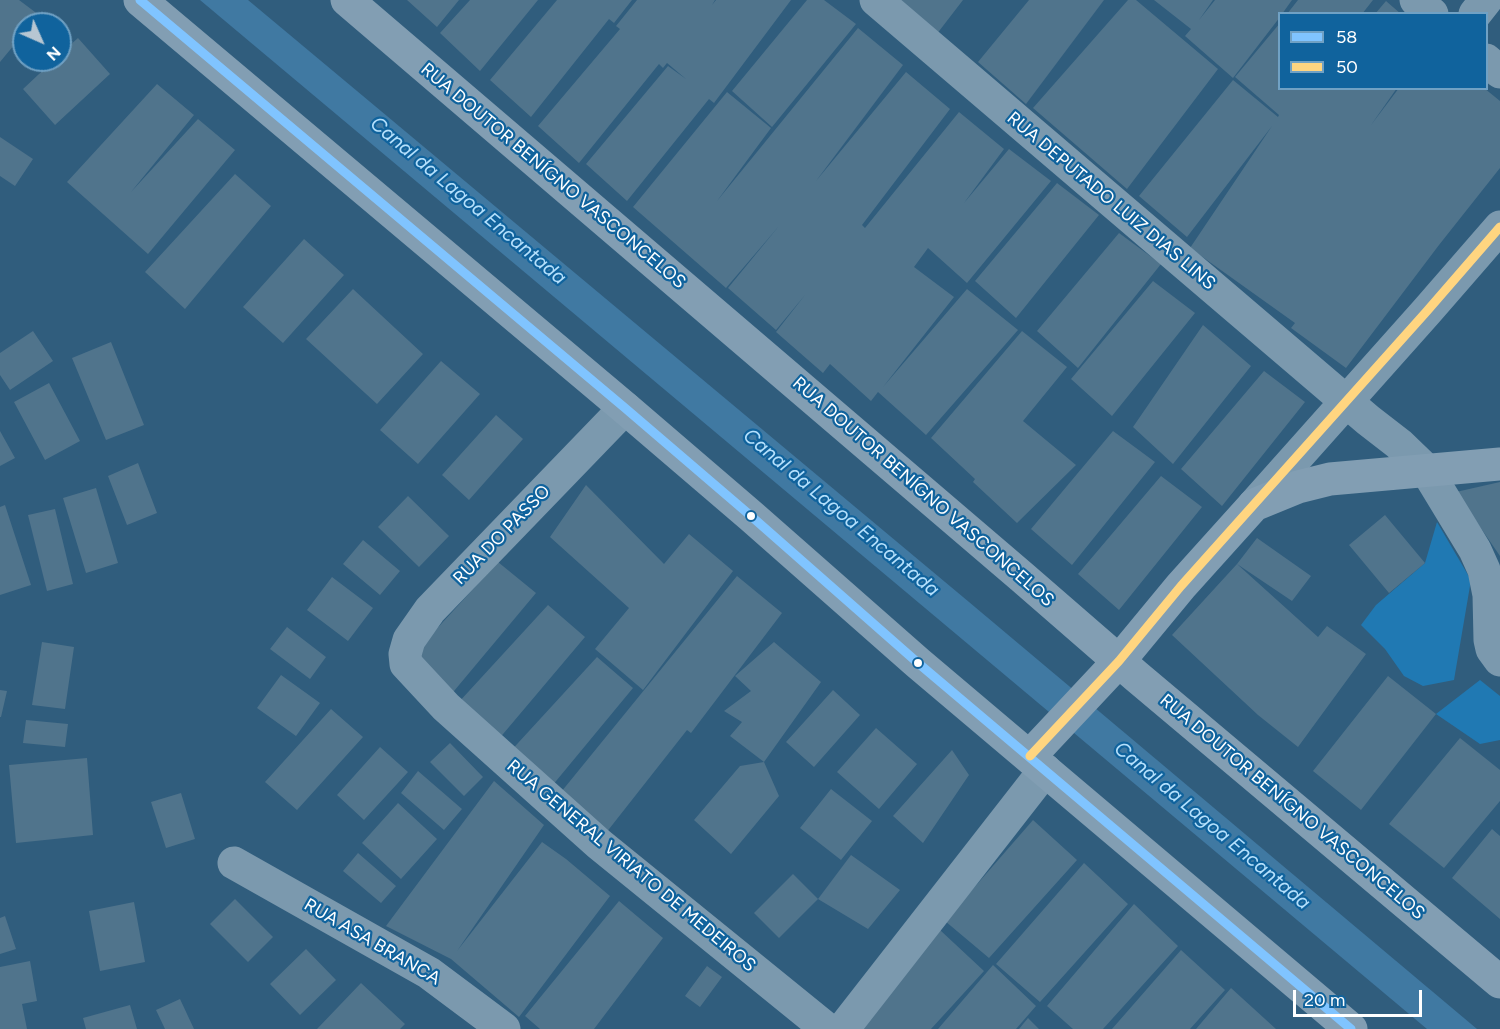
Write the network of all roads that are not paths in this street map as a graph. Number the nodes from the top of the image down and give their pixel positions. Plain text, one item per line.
1 (140, 0) edge
2 (347, 0) edge
3 (876, 0) edge
4 (1416, 0) edge
5 (1486, 0) edge
6 (1430, 12) edge
7 (1477, 12) edge
8 (1488, 62) edge
9 (1500, 72) edge
10 (1500, 227) edge
11 (1346, 401) junction
12 (625, 408) junction
13 (1500, 464) edge
14 (1427, 471) junction
15 (1254, 505) junction
16 (1500, 660) edge
17 (1112, 668) junction
18 (412, 673) joint
19 (1040, 756) junction
20 (234, 863) dead end
21 (1500, 982) edge
22 (504, 1029) edge
23 (827, 1029) edge
24 (843, 1029) edge
25 (1351, 1029) edge

1 - 12 main road
2 - 17 main road, RUA DOUTOR BENÍGNO VASCONCELOS
3 - 11 street, RUA DEPUTADO LUIZ DIAS LINS
4 - 6 street
5 - 7 street
8 - 9 street
10 - 11 street
11 - 14 street, RUA DEPUTADO LUIZ DIAS LINS
11 - 15 street
12 - 18 street, RUA DO PASSO
12 - 19 main road
13 - 14 main road
14 - 15 main road
14 - 16 street, RUA DEPUTADO LUIZ DIAS LINS
15 - 17 main road
17 - 19 main road
17 - 21 main road, RUA DOUTOR BENÍGNO VASCONCELOS
18 - 23 street, RUA GENERAL VIRIATO DE MEDEIROS
19 - 24 street
19 - 25 main road
20 - 22 street, RUA ASA BRANCA

